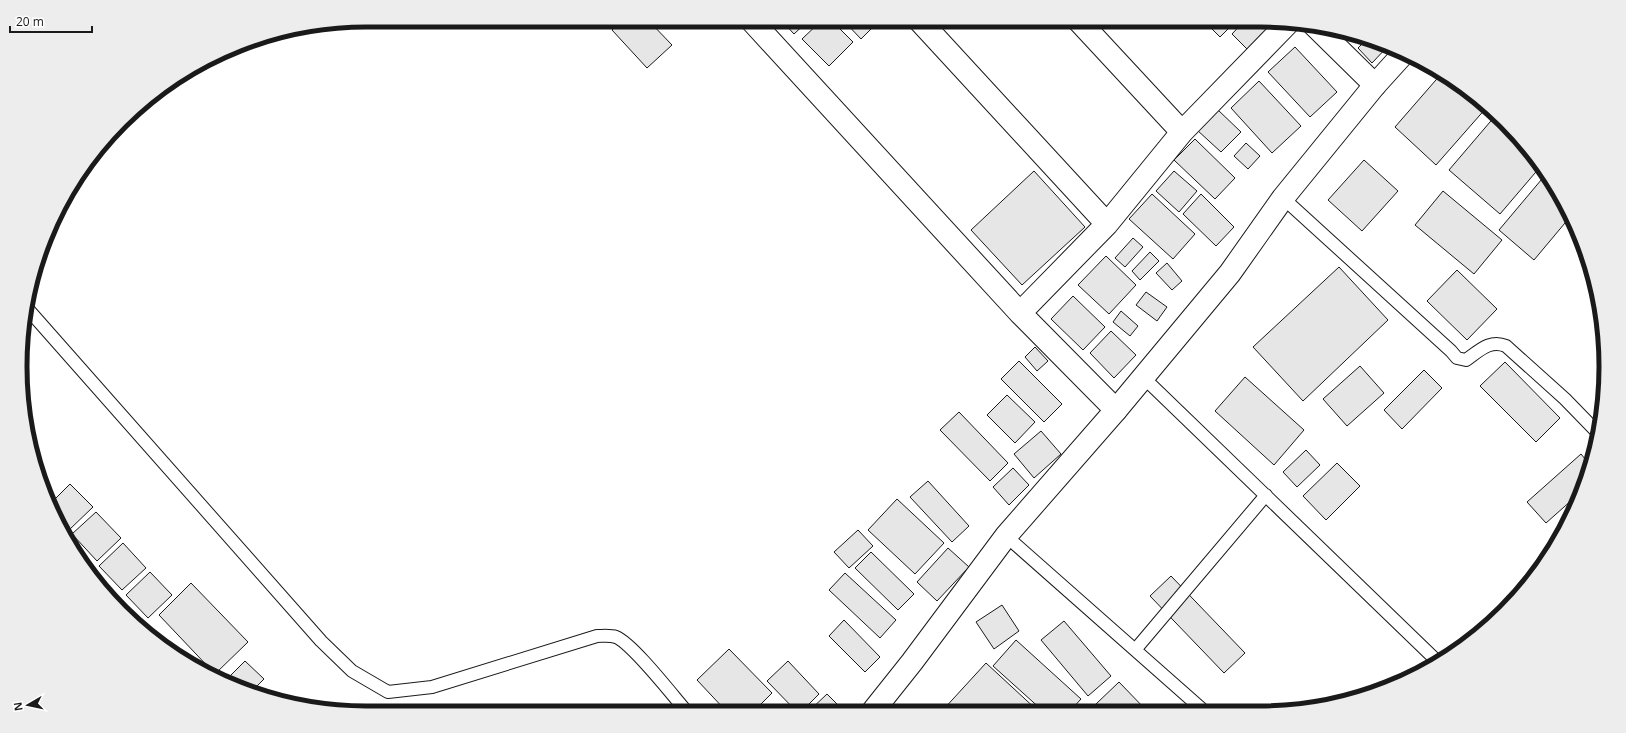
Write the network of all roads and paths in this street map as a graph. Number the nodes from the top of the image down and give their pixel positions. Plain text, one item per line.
1 (757, 27) edge
2 (925, 27) edge
3 (1084, 27) edge
4 (1283, 28) edge
5 (1322, 33) edge
6 (1400, 58) edge
7 (1374, 85) junction
8 (1182, 132) junction
9 (1283, 198) junction
10 (1107, 224) junction
11 (32, 313) edge
12 (1020, 313) junction
13 (1143, 377) junction
14 (1116, 410) junction
15 (1593, 428) edge
16 (1266, 495) junction
17 (1006, 536) junction
18 (1135, 650) junction
19 (1434, 658) edge
20 (682, 706) edge
21 (876, 706) edge
22 (1198, 706) edge

1 - 12 street
2 - 10 street
3 - 8 street
4 - 8 street
5 - 7 street
6 - 7 street
7 - 9 street
8 - 10 street
9 - 13 street
9 - 15 lane
10 - 12 street
11 - 20 lane
12 - 14 street
13 - 14 street
13 - 16 lane
14 - 17 street
16 - 18 lane
16 - 19 lane
17 - 18 lane
17 - 21 street
18 - 22 lane

